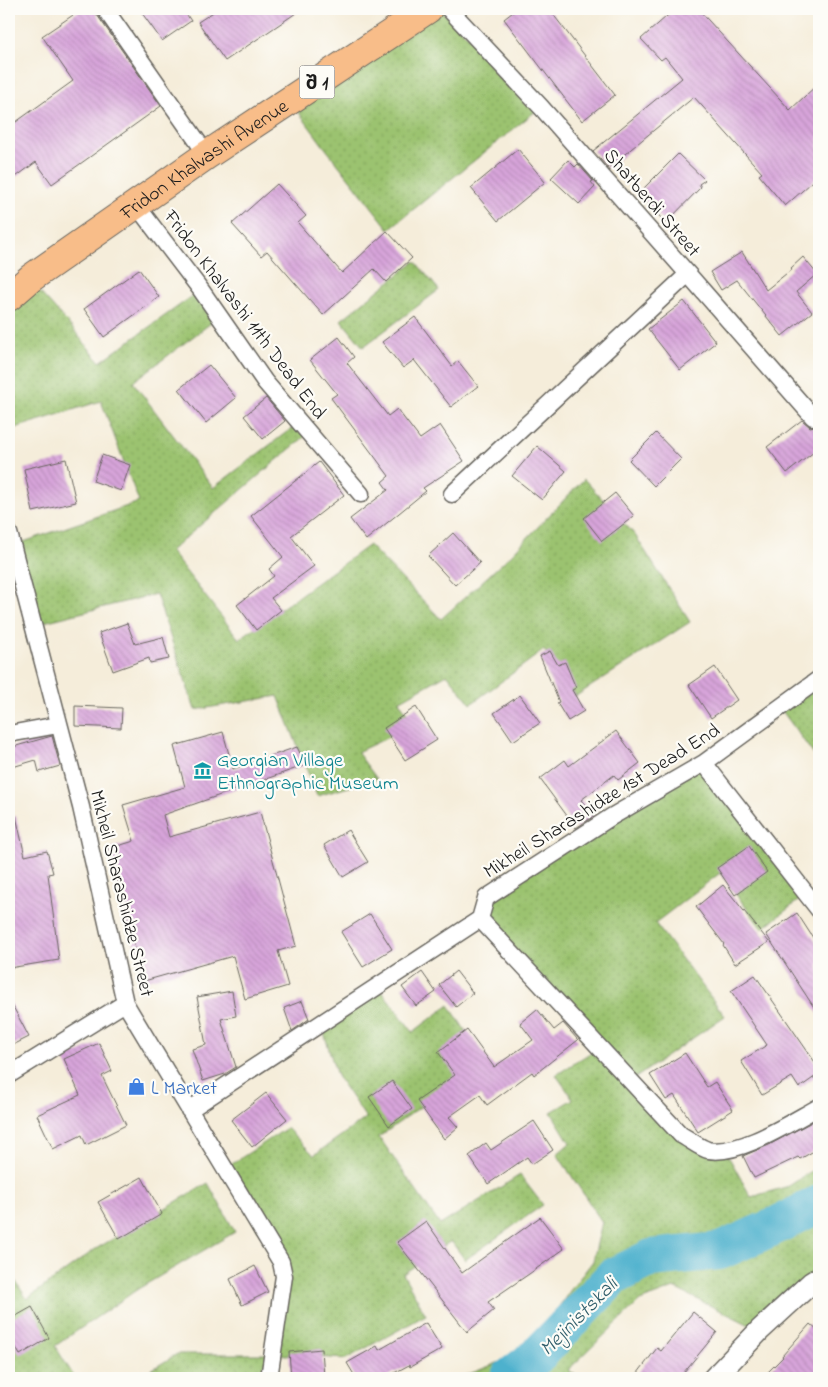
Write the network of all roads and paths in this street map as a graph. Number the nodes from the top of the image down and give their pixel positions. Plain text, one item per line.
1 (104, 9) edge
2 (428, 9) edge
3 (449, 9) edge
4 (207, 155) junction
5 (137, 206) junction
6 (688, 274) junction
7 (9, 297) edge
8 (813, 417) dead end
9 (361, 494) dead end
10 (452, 494) dead end
11 (9, 533) edge
12 (819, 679) edge
13 (58, 725) junction
14 (9, 734) edge
15 (704, 763) junction
16 (819, 910) edge
17 (480, 919) junction
18 (125, 1003) junction
19 (9, 1075) edge
20 (819, 1107) edge
21 (189, 1110) junction
22 (819, 1278) edge
23 (269, 1378) edge
24 (714, 1378) edge

1 - 4 street
2 - 4 highway, Fridon Khalvashi Avenue / შ 1
3 - 6 street, Shatberdi Street
4 - 5 highway, Fridon Khalvashi Avenue / შ 1
5 - 7 highway, Fridon Khalvashi Avenue / შ 1
5 - 9 street, Fridon Khalvashi 11th Dead End
6 - 8 street
6 - 10 street, Shatberdi Street
11 - 13 street, Mikheil Sharashidze Street
12 - 15 street, Mikheil Sharashidze 1st Dead End
13 - 14 street
13 - 18 street, Mikheil Sharashidze Street
15 - 16 street
15 - 17 street, Mikheil Sharashidze 1st Dead End
17 - 20 street
17 - 21 street
18 - 19 street
18 - 21 street, Mikheil Sharashidze Street
21 - 23 street, Mikheil Sharashidze Street
22 - 24 street

